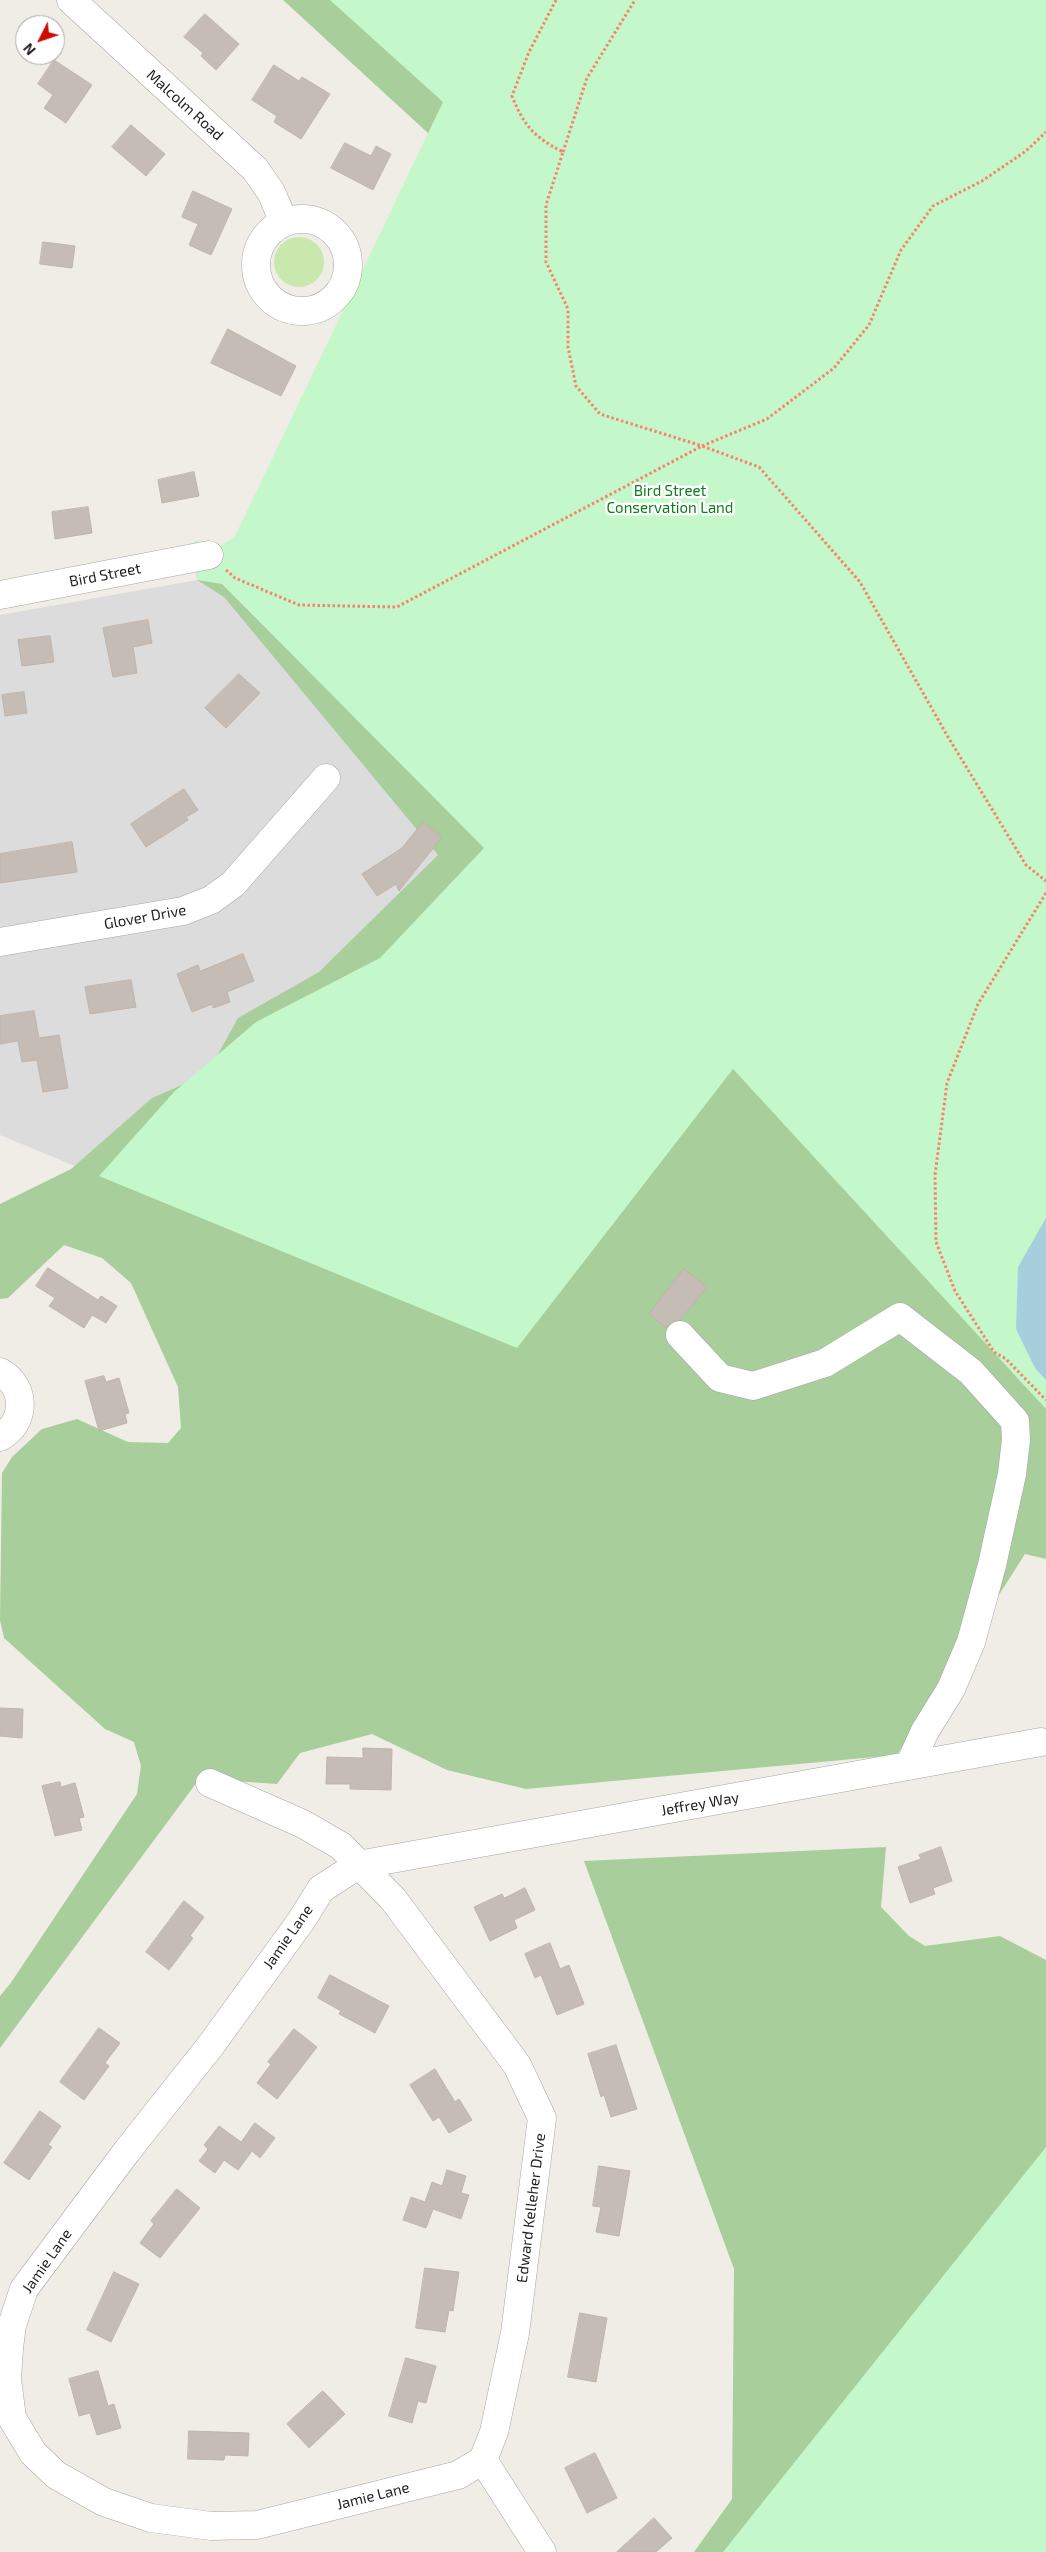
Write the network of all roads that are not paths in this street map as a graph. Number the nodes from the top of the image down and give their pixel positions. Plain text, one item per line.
1 (71, 0) edge
2 (284, 222) dead end
3 (209, 555) road end
4 (0, 595) edge
5 (326, 778) dead end
6 (0, 942) edge
7 (680, 1336) dead end
8 (0, 1372) edge
9 (0, 1438) edge
10 (1041, 1742) dead end
11 (909, 1766) junction
12 (210, 1782) dead end
13 (358, 1865) junction
14 (6, 2421) edge
15 (483, 2460) junction
16 (542, 2552) edge

1 - 2 street, Malcolm Road
3 - 4 street, Bird Street
5 - 6 street, Glover Drive
7 - 11 street
8 - 9 street
10 - 11 street, Jeffrey Way
11 - 13 street, Jeffrey Way
12 - 13 street, Edward Kelleher Drive
13 - 14 street, Jamie Lane
13 - 15 street, Edward Kelleher Drive
14 - 15 street, Jamie Lane
15 - 16 street

